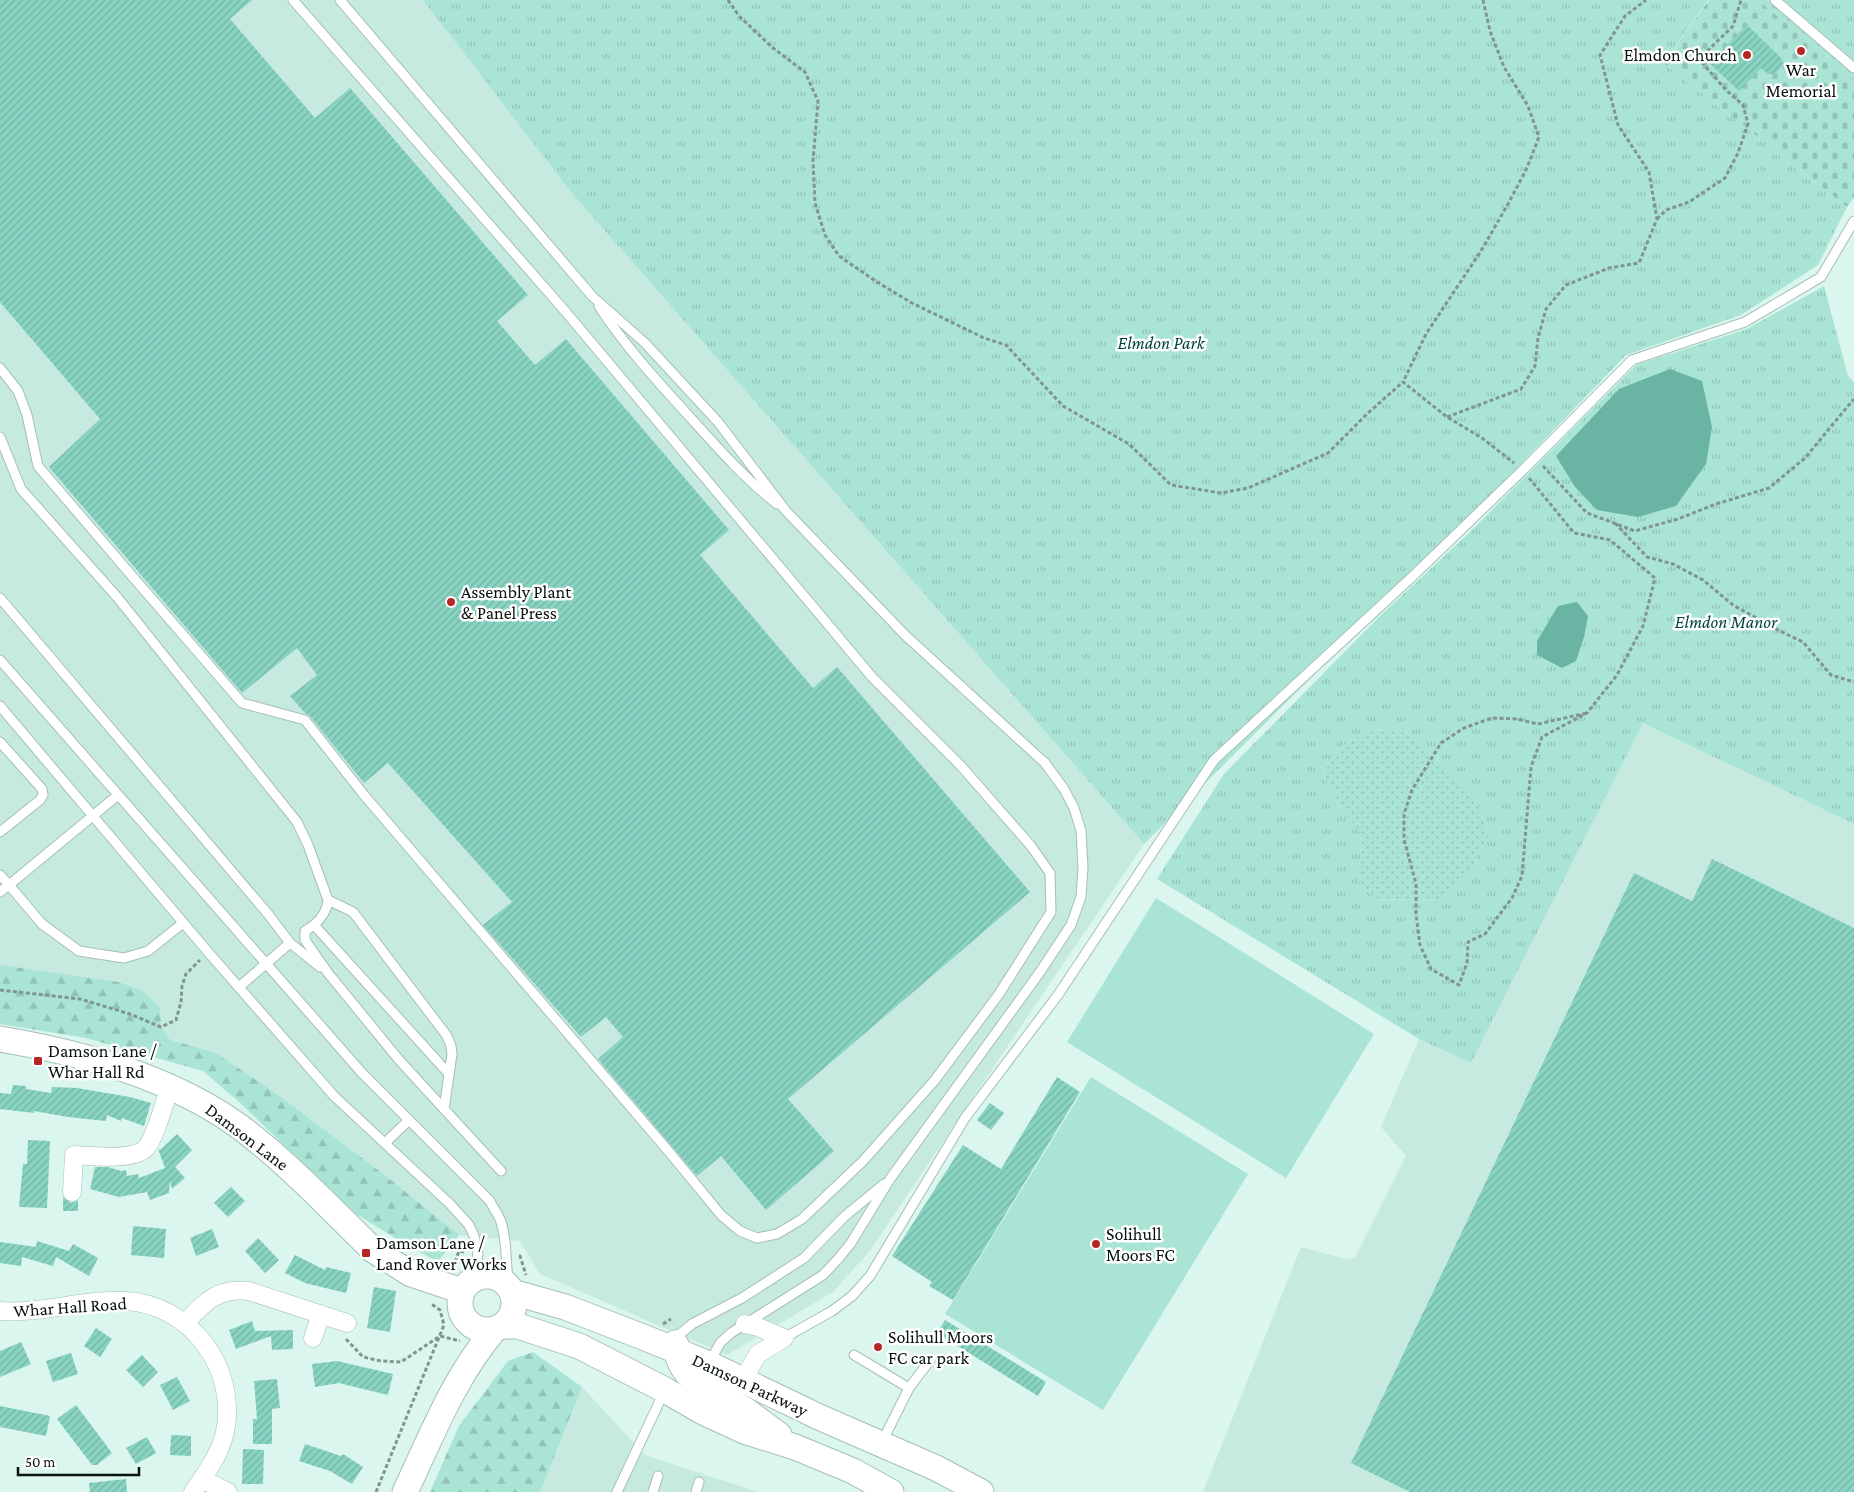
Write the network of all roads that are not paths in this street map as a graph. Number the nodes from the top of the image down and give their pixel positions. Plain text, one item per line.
1 (293, 0) edge
2 (340, 0) edge
3 (1775, 0) edge
4 (1854, 68) edge
5 (1854, 220) edge
6 (592, 296) junction
7 (0, 368) edge
8 (0, 437) edge
9 (786, 511) junction
10 (0, 598) edge
11 (0, 660) edge
12 (0, 706) edge
13 (0, 742) edge
14 (118, 795) junction
15 (92, 815) junction
16 (0, 832) edge
17 (0, 875) edge
18 (9, 884) junction
19 (0, 892) edge
20 (328, 900) junction
21 (183, 922) junction
22 (314, 925) junction
23 (290, 943) junction
24 (266, 963) junction
25 (328, 973) junction
26 (239, 987) junction
27 (0, 1039) edge
28 (449, 1074) junction
29 (170, 1087) junction
30 (444, 1109) junction
31 (409, 1120) junction
32 (385, 1143) junction
33 (501, 1171) dead end
34 (890, 1178) junction
35 (72, 1192) dead end
36 (510, 1289) junction
37 (466, 1295) junction
38 (0, 1311) edge
39 (321, 1314) junction
40 (185, 1323) junction
41 (347, 1323) road end
42 (745, 1324) junction
43 (498, 1327) junction
44 (313, 1338) dead end
45 (784, 1338) junction
46 (678, 1343) junction
47 (854, 1355) dead end
48 (931, 1359) dead end
49 (700, 1370) junction
50 (742, 1381) junction
51 (457, 1382) junction
52 (660, 1387) junction
53 (909, 1388) junction
54 (880, 1445) junction
55 (796, 1447) junction
56 (658, 1476) dead end
57 (699, 1482) dead end
58 (198, 1485) edge
59 (228, 1492) edge
60 (406, 1492) edge
61 (617, 1492) edge
62 (653, 1492) edge
63 (696, 1492) edge
64 (891, 1492) edge
65 (981, 1492) edge

1 - 7 lane
2 - 6 lane
3 - 4 lane
5 - 45 lane
6 - 9 lane
6 - 9 lane
8 - 20 lane
9 - 34 lane
10 - 23 lane
11 - 14 lane
12 - 15 lane
13 - 16 lane
14 - 15 lane
14 - 24 lane
15 - 18 lane
15 - 21 lane
17 - 18 lane
18 - 19 lane
18 - 21 lane
20 - 22 lane
20 - 28 lane
21 - 26 lane
22 - 25 lane
22 - 28 lane
23 - 24 lane
23 - 25 lane
24 - 26 lane
24 - 31 lane
25 - 30 lane
26 - 32 lane
27 - 29 street, Damson Lane
28 - 30 lane
29 - 35 street
29 - 37 street, Damson Lane
30 - 33 lane
31 - 32 lane
31 - 36 lane
32 - 37 lane
34 - 42 lane
34 - 46 lane
36 - 37 street
36 - 43 street
36 - 46 street, Damson Parkway
37 - 43 street
37 - 51 street
38 - 40 street, Whar Hall Road
39 - 40 street
39 - 41 street
39 - 44 street
40 - 58 street, Whar Hall Road
42 - 45 street
42 - 49 lane
43 - 51 street
43 - 52 street
45 - 50 street
46 - 49 street, Damson Parkway
47 - 53 lane
48 - 53 lane
49 - 50 street, Damson Parkway
49 - 52 street
49 - 55 street
50 - 54 street, Damson Parkway
51 - 60 street
52 - 55 street
52 - 61 lane
53 - 54 lane
54 - 65 street, Damson Parkway
55 - 64 street
56 - 62 lane
57 - 63 lane
58 - 59 street

